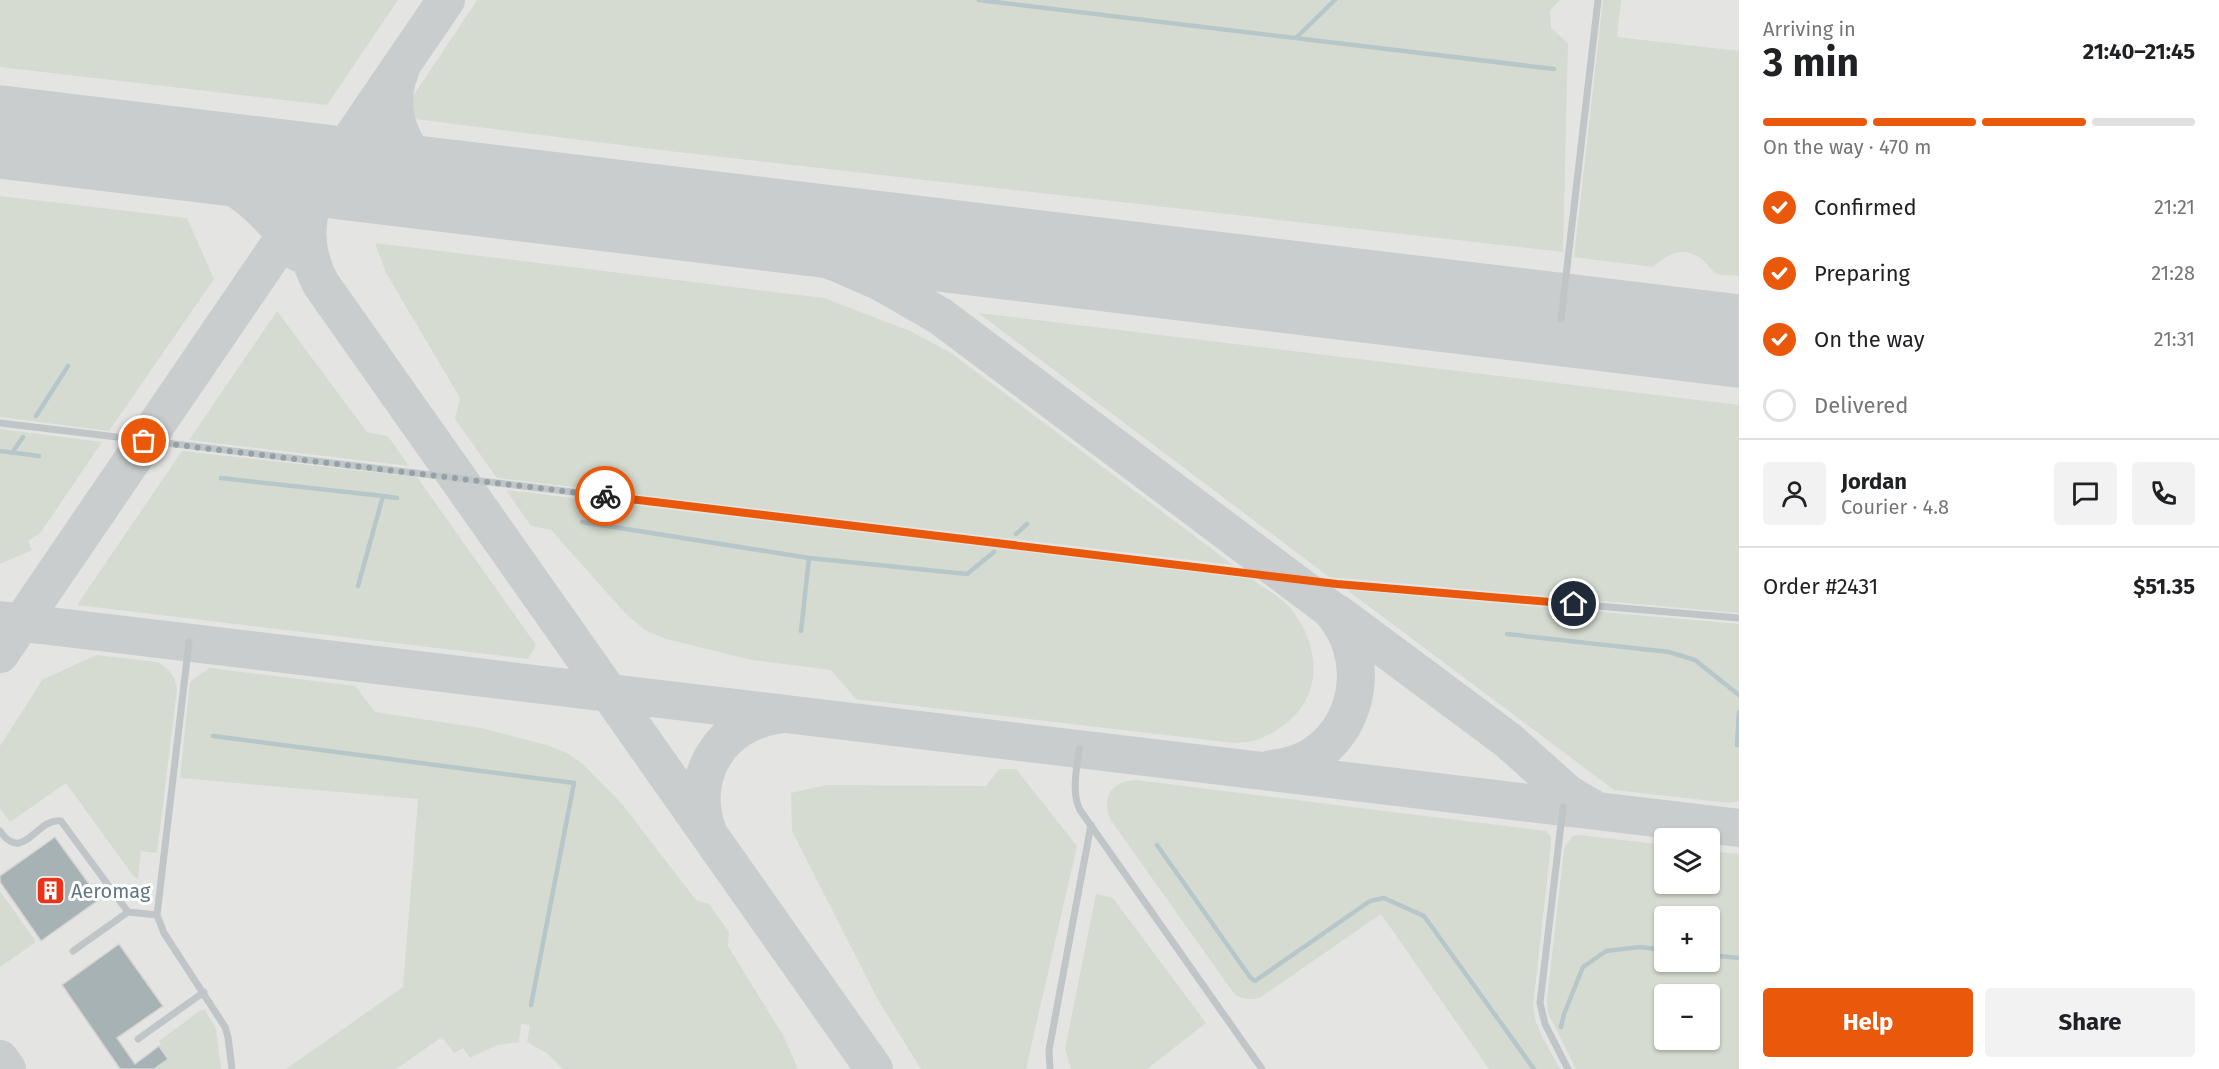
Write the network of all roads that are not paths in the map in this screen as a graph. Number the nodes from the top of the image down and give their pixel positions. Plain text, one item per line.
1 (1598, 0) edge
2 (1561, 319) dead end
3 (0, 423) edge
4 (1739, 618) edge
5 (189, 642) dead end
6 (1079, 749) dead end
7 (1563, 807) dead end
8 (1091, 825) junction
9 (0, 831) edge
10 (128, 912) junction
11 (157, 915) junction
12 (73, 951) dead end
13 (204, 993) junction
14 (138, 1039) dead end
15 (232, 1069) edge
16 (1050, 1069) edge
17 (1262, 1069) edge
18 (1568, 1069) edge

1 - 2 lane
3 - 4 lane
5 - 11 lane
6 - 8 lane
7 - 18 lane
8 - 16 lane
8 - 17 lane
9 - 10 lane
10 - 11 lane
10 - 12 lane
11 - 13 lane
13 - 14 lane
13 - 15 lane

